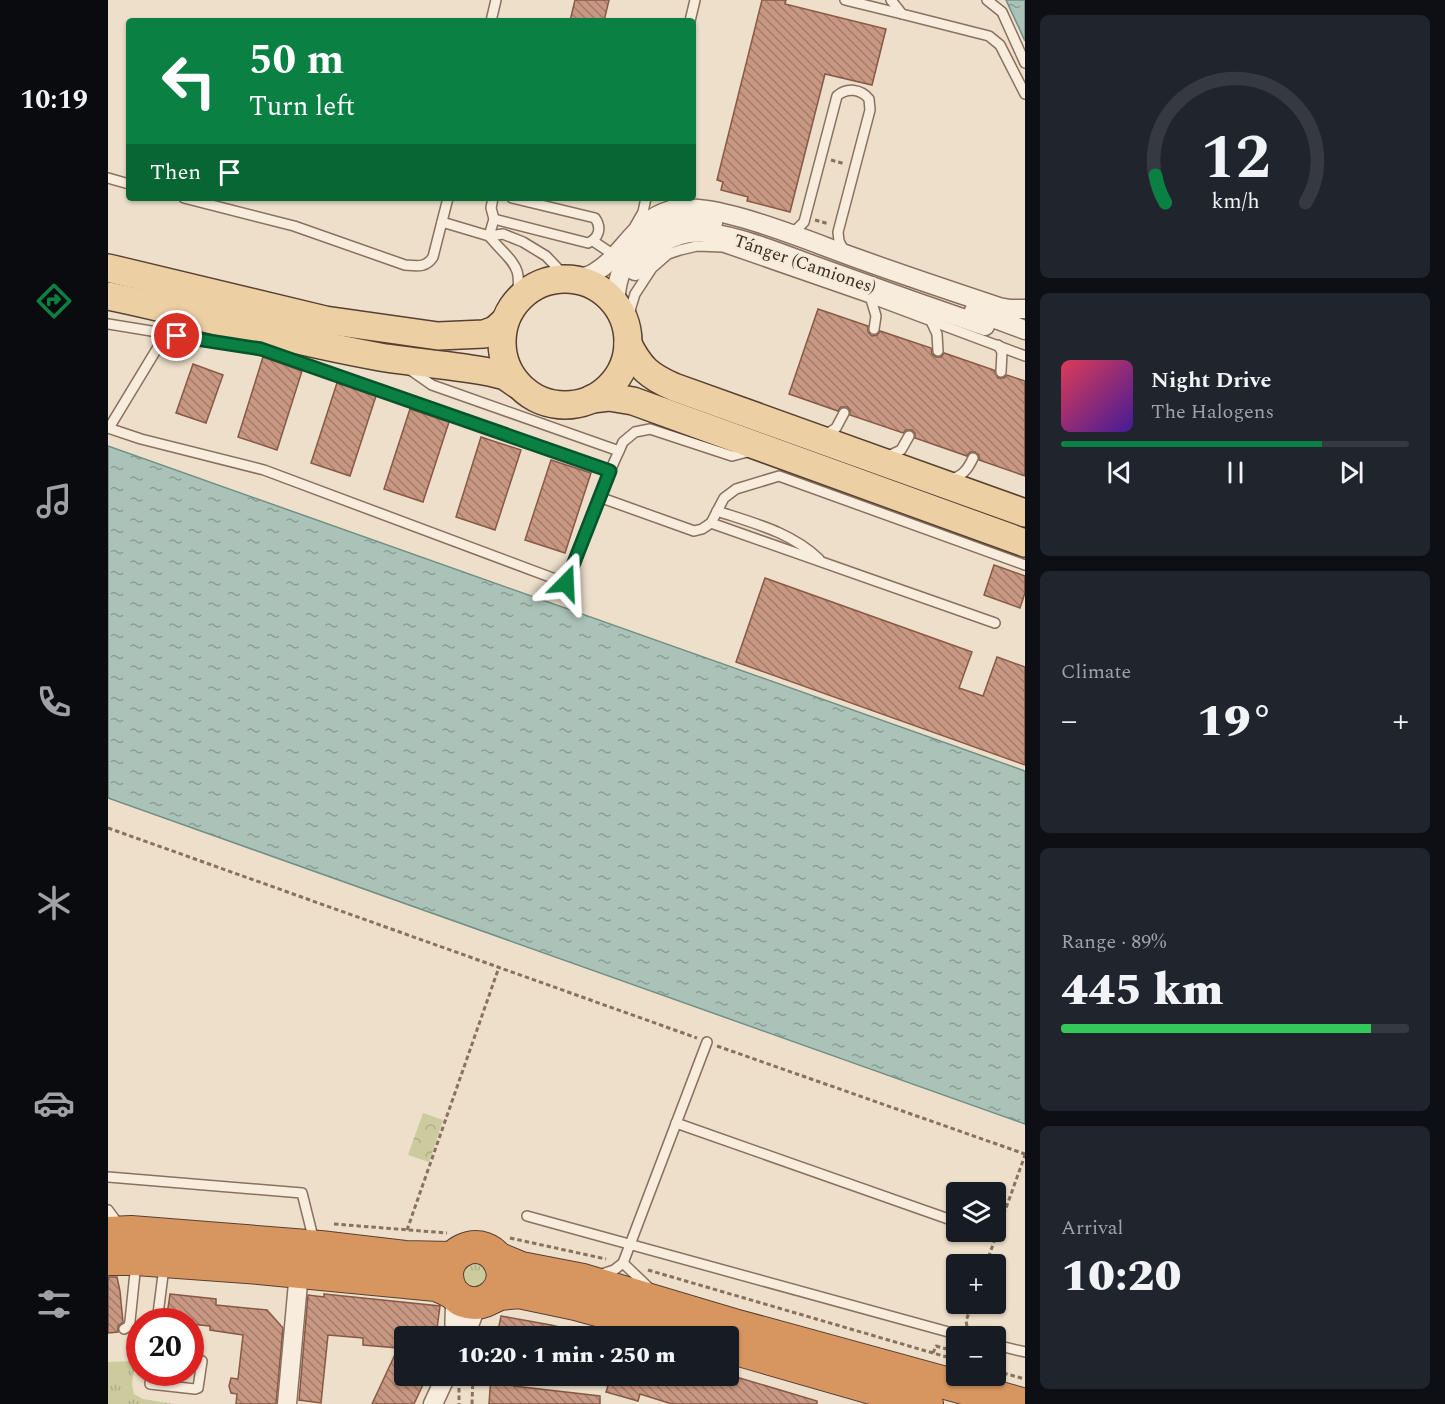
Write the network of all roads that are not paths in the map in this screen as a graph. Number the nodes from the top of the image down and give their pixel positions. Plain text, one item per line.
1 (496, 0) edge
2 (695, 0) edge
3 (845, 0) edge
4 (891, 0) edge
5 (986, 0) edge
6 (902, 14) junction
7 (492, 18) edge
8 (691, 18) edge
9 (1025, 63) edge
10 (1025, 94) edge
11 (108, 178) edge
12 (126, 183) edge
13 (196, 201) edge
14 (447, 201) edge
15 (492, 201) edge
16 (524, 201) edge
17 (645, 201) edge
18 (494, 219) junction
19 (442, 222) junction
20 (780, 232) junction
21 (489, 236) junction
22 (628, 239) junction
23 (593, 241) junction
24 (614, 255) junction
25 (850, 256) junction
26 (108, 268) edge
27 (570, 278) junction
28 (866, 291) junction
29 (108, 297) edge
30 (1025, 309) edge
31 (510, 313) junction
32 (930, 321) junction
33 (623, 323) junction
34 (108, 324) edge
35 (874, 328) dead end
36 (1025, 330) edge
37 (1025, 342) edge
38 (998, 345) junction
39 (158, 347) dead end
40 (938, 351) dead end
41 (1025, 356) edge
42 (398, 359) junction
43 (1000, 372) dead end
44 (518, 386) junction
45 (592, 399) junction
46 (844, 413) dead end
47 (109, 428) edge
48 (909, 436) dead end
49 (811, 437) junction
50 (761, 447) junction
51 (619, 451) junction
52 (973, 458) dead end
53 (871, 459) junction
54 (610, 471) junction
55 (938, 482) junction
56 (600, 497) junction
57 (1018, 507) edge
58 (717, 511) junction
59 (711, 523) junction
60 (1025, 543) edge
61 (823, 562) junction
62 (1025, 565) edge
63 (995, 623) dead end
64 (707, 1042) road end
65 (676, 1123) junction
66 (108, 1177) edge
67 (108, 1210) edge
68 (527, 1216) dead end
69 (946, 1218) edge
70 (630, 1244) junction
71 (320, 1247) junction
72 (130, 1249) edge
73 (452, 1258) junction
74 (496, 1258) junction
75 (623, 1263) junction
76 (299, 1272) junction
77 (583, 1280) junction
78 (453, 1294) junction
79 (488, 1299) junction
80 (153, 1308) edge
81 (690, 1324) edge
82 (455, 1326) edge
83 (469, 1326) edge
84 (124, 1329) dead end
85 (946, 1329) edge
86 (1006, 1347) edge
87 (739, 1350) edge
88 (1025, 1352) edge
89 (168, 1386) edge
90 (198, 1386) edge
91 (441, 1386) edge
92 (934, 1400) edge
93 (287, 1404) edge
94 (433, 1404) edge
95 (1022, 1404) edge

1 - 7 lane
2 - 8 lane
3 - 6 lane
4 - 6 lane
5 - 9 lane
6 - 10 lane
11 - 12 lane
13 - 19 lane
14 - 19 lane
15 - 18 lane
16 - 23 lane
17 - 22 lane
18 - 21 lane
18 - 23 lane
19 - 21 lane
20 - 22 street
20 - 25 street
20 - 25 lane
21 - 27 lane
21 - 31 lane
22 - 24 street
23 - 24 lane
24 - 27 street
25 - 30 street
26 - 31 main road
27 - 31 main road
27 - 33 main road
28 - 32 lane
28 - 33 street, Tánger (Camiones)
28 - 35 lane
28 - 37 street, Tánger (Camiones)
29 - 42 main road
31 - 44 main road
32 - 38 lane
32 - 40 lane
33 - 36 street
33 - 45 main road
33 - 49 main road
34 - 54 lane
38 - 41 lane
38 - 43 lane
39 - 47 lane
42 - 44 main road
42 - 51 lane
44 - 45 main road
45 - 50 main road
46 - 49 lane
47 - 56 lane
48 - 53 lane
49 - 53 main road
50 - 51 lane
50 - 60 main road
51 - 54 lane
52 - 55 lane
53 - 55 main road
54 - 56 lane
55 - 57 main road
56 - 59 lane
58 - 59 lane
58 - 61 lane
58 - 62 lane
59 - 61 lane
61 - 63 lane
64 - 65 lane
65 - 69 lane
65 - 70 lane
66 - 71 lane
67 - 72 lane
68 - 70 lane
70 - 75 lane
70 - 85 lane
71 - 72 highway
71 - 73 highway
72 - 76 highway
72 - 80 lane
72 - 84 lane
73 - 74 highway
73 - 78 highway
74 - 77 highway
74 - 79 highway
75 - 77 lane
75 - 81 lane
76 - 78 highway
76 - 93 street
77 - 81 highway
78 - 79 highway
78 - 82 street
79 - 81 highway
79 - 83 street
81 - 92 highway
86 - 88 lane
87 - 92 highway
89 - 90 lane
91 - 94 street
92 - 95 highway

